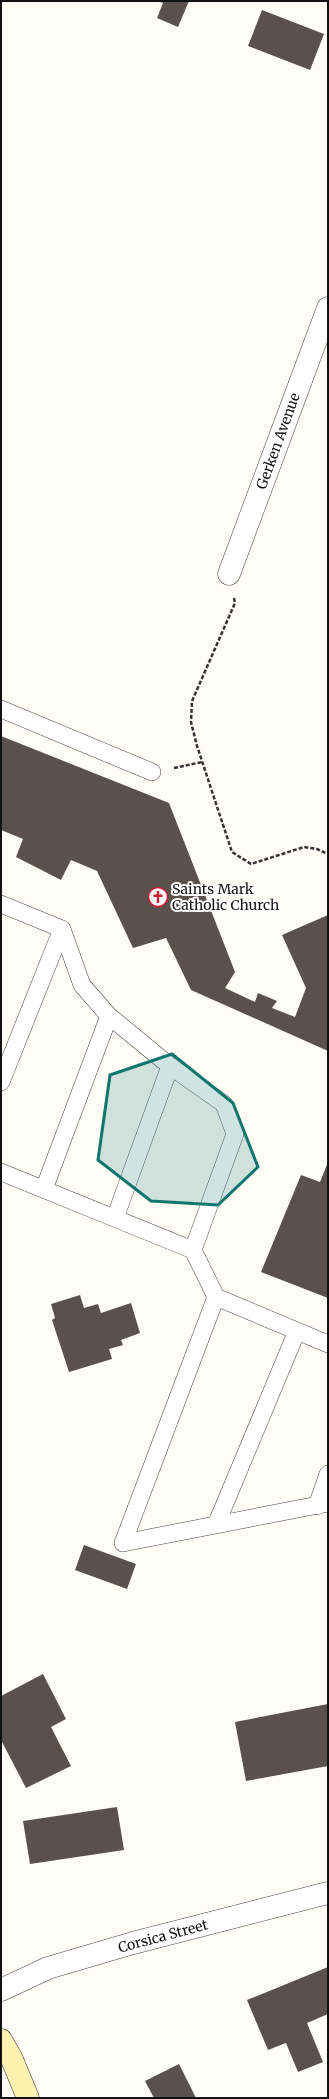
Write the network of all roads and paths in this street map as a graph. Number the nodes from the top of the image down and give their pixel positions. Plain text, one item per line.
1 (328, 308) edge
2 (229, 574) joint
3 (1, 709) edge
4 (202, 762) junction
5 (152, 772) joint
6 (328, 854) edge
7 (1, 904) edge
8 (62, 929) junction
9 (109, 1016) junction
10 (170, 1066) junction
11 (1, 1082) edge
12 (1, 1172) edge
13 (44, 1189) junction
14 (115, 1218) junction
15 (193, 1250) junction
16 (216, 1298) junction
17 (297, 1331) junction
18 (328, 1344) edge
19 (328, 1474) edge
20 (322, 1504) edge
21 (216, 1525) junction
22 (328, 1893) edge
23 (1, 1990) edge
24 (1, 2040) edge
25 (28, 2098) edge

1 - 2 street, Gerken Avenue
2 - 4 path
3 - 5 lane
4 - 5 path
4 - 6 path
7 - 8 lane
8 - 9 lane
8 - 11 lane
9 - 10 lane
9 - 13 lane
10 - 14 lane
10 - 15 lane
12 - 13 lane
13 - 14 lane
14 - 15 lane
15 - 16 lane
16 - 17 lane
16 - 21 lane
17 - 18 lane
17 - 21 lane
19 - 20 lane
20 - 21 lane
22 - 23 street, Corsica Street
24 - 25 main road

